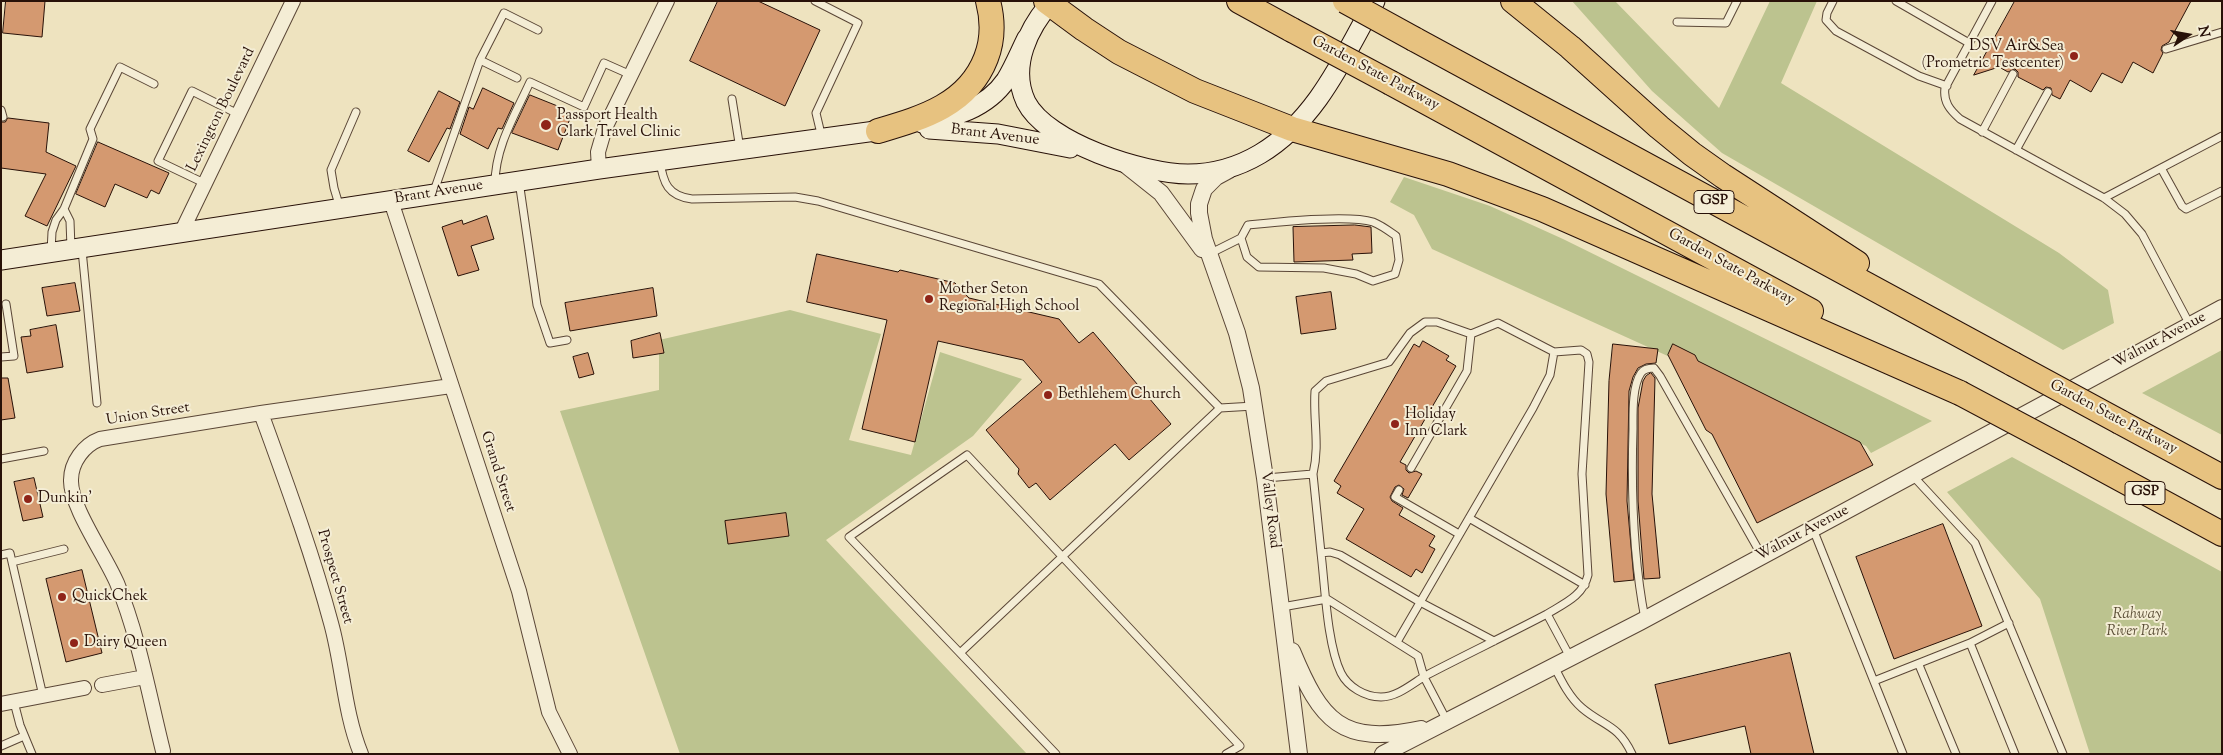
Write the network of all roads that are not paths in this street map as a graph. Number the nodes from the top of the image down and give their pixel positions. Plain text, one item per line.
1 (293, 1) edge
2 (667, 1) edge
3 (815, 1) edge
4 (988, 1) edge
5 (1239, 1) edge
6 (1345, 1) edge
7 (1375, 1) edge
8 (1514, 1) edge
9 (1539, 1) edge
10 (1737, 1) edge
11 (1833, 1) edge
12 (1896, 1) edge
13 (1992, 1) edge
14 (1049, 2) edge
15 (1678, 22) dead end
16 (538, 30) dead end
17 (2222, 32) edge
18 (1027, 38) junction
19 (1969, 43) junction
20 (1570, 47) junction
21 (2166, 49) dead end
22 (480, 60) junction
23 (2013, 74) dead end
24 (631, 75) junction
25 (517, 78) dead end
26 (154, 84) dead end
27 (1947, 86) junction
28 (2048, 92) dead end
29 (732, 99) dead end
30 (356, 112) dead end
31 (238, 114) junction
32 (1292, 129) junction
33 (878, 131) junction
34 (1982, 132) junction
35 (2222, 136) edge
36 (822, 138) junction
37 (740, 150) junction
38 (2016, 150) junction
39 (1110, 158) junction
40 (660, 161) junction
41 (1238, 165) junction
42 (2161, 168) junction
43 (598, 169) junction
44 (519, 181) junction
45 (204, 183) junction
46 (495, 185) junction
47 (2222, 191) edge
48 (433, 194) junction
49 (2104, 198) junction
50 (391, 200) junction
51 (64, 208) junction
52 (340, 208) junction
53 (181, 233) junction
54 (1241, 238) junction
55 (76, 248) junction
56 (51, 252) junction
57 (1209, 254) junction
58 (1, 260) edge
59 (1215, 272) junction
60 (6, 304) dead end
61 (2222, 308) edge
62 (2190, 325) junction
63 (1471, 334) junction
64 (567, 340) dead end
65 (1554, 352) junction
66 (1, 357) edge
67 (2013, 364) junction
68 (451, 386) junction
69 (1960, 392) junction
70 (97, 404) dead end
71 (1254, 406) junction
72 (1220, 408) junction
73 (261, 413) junction
74 (44, 451) dead end
75 (1, 459) edge
76 (1411, 468) dead end
77 (1314, 474) junction
78 (1912, 475) junction
79 (2222, 477) edge
80 (1265, 478) junction
81 (1399, 490) dead end
82 (1469, 518) junction
83 (1813, 528) junction
84 (1459, 534) junction
85 (2222, 534) edge
86 (64, 549) dead end
87 (2, 552) edge
88 (1321, 553) junction
89 (1762, 556) junction
90 (1062, 557) junction
91 (12, 562) junction
92 (1585, 585) junction
93 (1327, 599) junction
94 (1420, 602) junction
95 (1547, 614) junction
96 (1283, 615) junction
97 (1645, 619) junction
98 (2009, 623) junction
99 (1494, 641) junction
100 (1397, 642) junction
101 (1970, 643) junction
102 (960, 653) junction
103 (1570, 658) junction
104 (1919, 665) junction
105 (1553, 666) junction
106 (145, 677) junction
107 (1424, 677) junction
108 (1874, 681) junction
109 (102, 685) dead end
110 (84, 688) dead end
111 (43, 696) junction
112 (8, 703) edge
113 (1448, 721) junction
114 (24, 736) junction
115 (1, 746) edge
116 (163, 751) dead end
117 (32, 754) edge
118 (361, 754) edge
119 (570, 754) edge
120 (1056, 754) edge
121 (1226, 754) edge
122 (1298, 754) edge
123 (1382, 754) edge
124 (1632, 754) edge
125 (1903, 754) edge
126 (1956, 754) edge
127 (2015, 754) edge
128 (2063, 754) edge

1 - 31 street, Lexington Boulevard
2 - 24 street
3 - 36 lane
4 - 33 highway
5 - 69 highway, Garden State Parkway / GSP, bridge
6 - 67 highway, Garden State Parkway / GSP, bridge
7 - 32 main road
8 - 20 highway
9 - 20 highway
10 - 15 lane
11 - 27 lane
12 - 19 lane
13 - 19 lane
14 - 18 main road
14 - 32 highway
16 - 22 lane
17 - 21 lane
18 - 33 main road, Brant Avenue
18 - 39 main road
19 - 27 lane
20 - 67 highway
22 - 25 lane
22 - 48 lane
23 - 34 lane
24 - 43 street
24 - 46 lane
26 - 51 lane
27 - 34 lane
28 - 38 lane
29 - 37 lane
30 - 52 lane
31 - 45 street, Lexington Boulevard
31 - 45 lane
32 - 41 main road
32 - 69 highway
33 - 36 main road, Brant Avenue
33 - 39 main road, Brant Avenue
34 - 38 lane
35 - 42 lane
36 - 37 main road, Brant Avenue
37 - 40 main road, Brant Avenue
38 - 49 lane
39 - 41 main road
39 - 59 street, Valley Road
40 - 43 main road, Brant Avenue
40 - 72 lane
41 - 57 street, Valley Road
42 - 47 lane
42 - 49 lane
43 - 44 main road, Brant Avenue
44 - 46 main road, Brant Avenue
44 - 64 lane
45 - 53 street, Lexington Boulevard
46 - 48 main road, Brant Avenue
48 - 50 main road, Brant Avenue
49 - 62 lane
50 - 52 main road, Brant Avenue
50 - 68 street, Grand Street
51 - 55 lane
51 - 56 lane
52 - 53 main road, Brant Avenue
53 - 55 main road, Brant Avenue
54 - 54 lane
54 - 57 lane
55 - 56 main road, Brant Avenue
55 - 70 lane
56 - 58 main road, Brant Avenue
57 - 59 street, Valley Road
59 - 71 street, Valley Road
60 - 66 lane
61 - 62 street, Walnut Avenue
62 - 78 street, Walnut Avenue
63 - 65 lane
63 - 76 lane
63 - 77 lane
65 - 82 lane
65 - 92 lane
67 - 79 highway, Garden State Parkway / GSP, bridge
68 - 73 street, Union Street
68 - 119 street, Grand Street
69 - 85 highway, Garden State Parkway / GSP, bridge
71 - 72 lane
71 - 80 street, Valley Road
72 - 90 lane
73 - 106 street, Union Street
73 - 118 street, Prospect Street
74 - 75 lane
77 - 80 lane
77 - 88 lane
78 - 83 street, Walnut Avenue
78 - 98 lane
80 - 96 street, Valley Road
81 - 84 lane
82 - 84 lane
82 - 92 lane
83 - 89 street, Walnut Avenue
83 - 108 lane
84 - 94 lane
86 - 91 lane
87 - 91 lane
88 - 93 lane
88 - 94 lane
89 - 97 street, Walnut Avenue
89 - 97 lane
90 - 102 lane
90 - 102 lane
90 - 121 lane
91 - 111 lane
92 - 95 lane
93 - 96 lane
93 - 100 lane
93 - 107 lane
94 - 99 lane
94 - 100 lane
95 - 99 lane
95 - 103 lane
96 - 113 street
96 - 122 street, Valley Road
97 - 103 street, Walnut Avenue
98 - 101 lane
98 - 128 lane
99 - 107 lane
100 - 107 lane
101 - 104 lane
101 - 127 lane
102 - 120 lane
103 - 105 street, Walnut Avenue
104 - 108 lane
104 - 126 lane
105 - 113 street, Walnut Avenue
105 - 124 lane
106 - 109 street
106 - 116 street, Union Street
107 - 113 lane
108 - 125 lane
110 - 111 street
111 - 112 street
112 - 114 lane
113 - 123 street, Walnut Avenue
114 - 115 lane
114 - 117 lane

